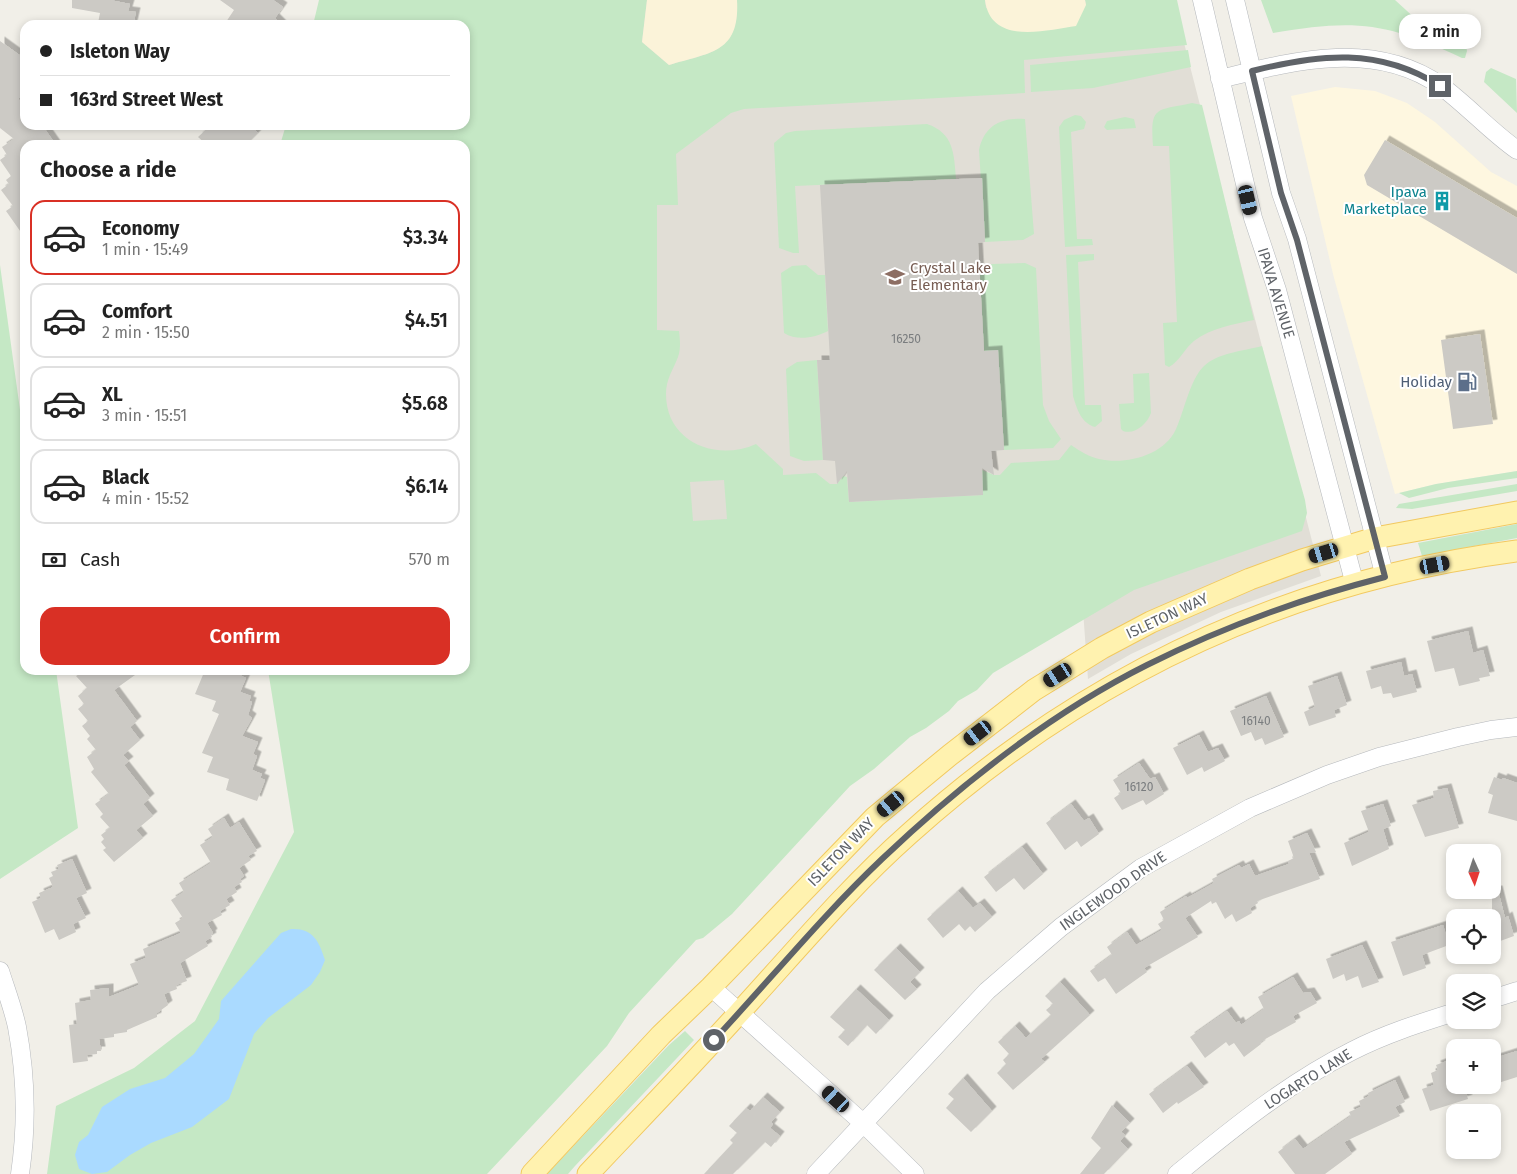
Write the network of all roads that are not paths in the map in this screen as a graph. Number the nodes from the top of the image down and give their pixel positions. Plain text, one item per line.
1 (1202, 0) edge
2 (1235, 0) edge
3 (1252, 71) junction
4 (1220, 79) junction
5 (1517, 150) edge
6 (1517, 512) edge
7 (1375, 538) junction
8 (1345, 547) junction
9 (1517, 551) edge
10 (1385, 577) junction
11 (1355, 585) junction
12 (1517, 727) edge
13 (0, 971) edge
14 (711, 987) junction
15 (1517, 991) edge
16 (1501, 996) edge
17 (740, 1012) junction
18 (1446, 1015) edge
19 (863, 1123) junction
20 (20, 1174) edge
21 (532, 1174) edge
22 (588, 1174) edge
23 (816, 1174) edge
24 (916, 1174) edge
25 (1177, 1174) edge

1 - 4 street, IPAVA AVENUE
2 - 3 street
3 - 4 street
3 - 5 street
3 - 7 street
4 - 8 street, IPAVA AVENUE
6 - 7 main road, ISLETON WAY
7 - 8 main road, ISLETON WAY
7 - 10 street
8 - 11 street, IPAVA AVENUE
8 - 14 main road, ISLETON WAY
9 - 10 main road
10 - 11 main road
11 - 17 main road
12 - 19 street, INGLEWOOD DRIVE
13 - 20 street
14 - 17 street
14 - 21 main road, ISLETON WAY
15 - 16 street
17 - 19 street
17 - 22 main road
18 - 25 street, LOGARTO LANE
19 - 23 street, INGLEWOOD DRIVE
19 - 24 street

